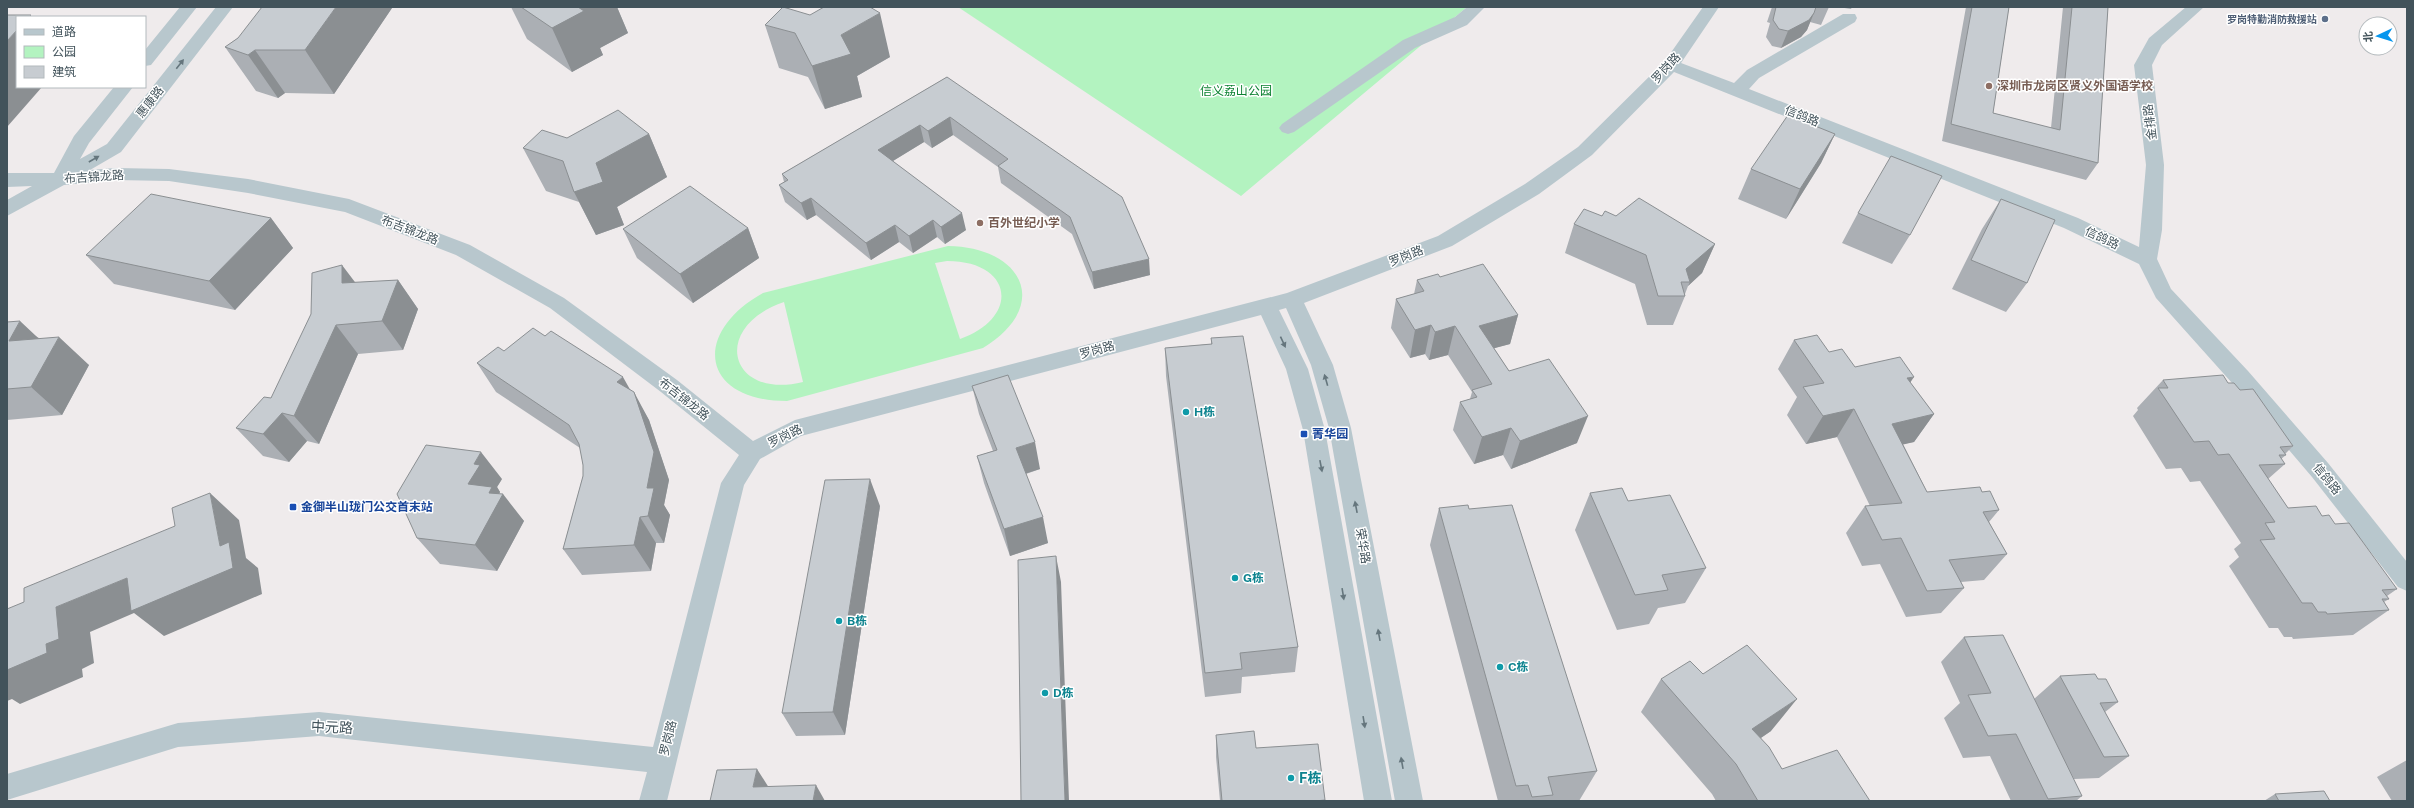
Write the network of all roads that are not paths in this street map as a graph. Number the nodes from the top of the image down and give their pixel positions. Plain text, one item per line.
1 (189, 7) edge
2 (225, 7) edge
3 (1477, 7) edge
4 (1711, 7) edge
5 (2196, 7) edge
6 (1849, 18) dead end
7 (146, 60) edge
8 (1671, 65) junction
9 (123, 88) edge
10 (1738, 90) junction
11 (1288, 128) dead end
12 (60, 179) junction
13 (7, 180) edge
14 (7, 209) edge
15 (2147, 259) junction
16 (1292, 299) junction
17 (1267, 306) junction
18 (752, 453) junction
19 (2407, 580) edge
20 (663, 761) junction
21 (7, 787) edge
22 (653, 801) edge
23 (1378, 801) edge
24 (1409, 801) edge

1 - 7 street
12 -> 2 street, 惠康路
3 - 11 street
4 - 8 street, 罗岗路
5 - 15 street, 金排路
6 - 10 street
8 - 10 street, 信鸽路
8 - 16 street, 罗岗路
9 - 12 street
10 - 15 street, 信鸽路
12 - 13 street, 布吉锦龙路
12 - 14 street, 惠康路
12 - 18 street, 布吉锦龙路
15 - 19 street, 信鸽路
16 - 17 street, 罗岗路
24 -> 16 street, 荣华路
17 - 18 street, 罗岗路
17 -> 23 street
18 - 20 street, 罗岗路
20 - 21 street, 中元路
20 - 22 street, 罗岗路

